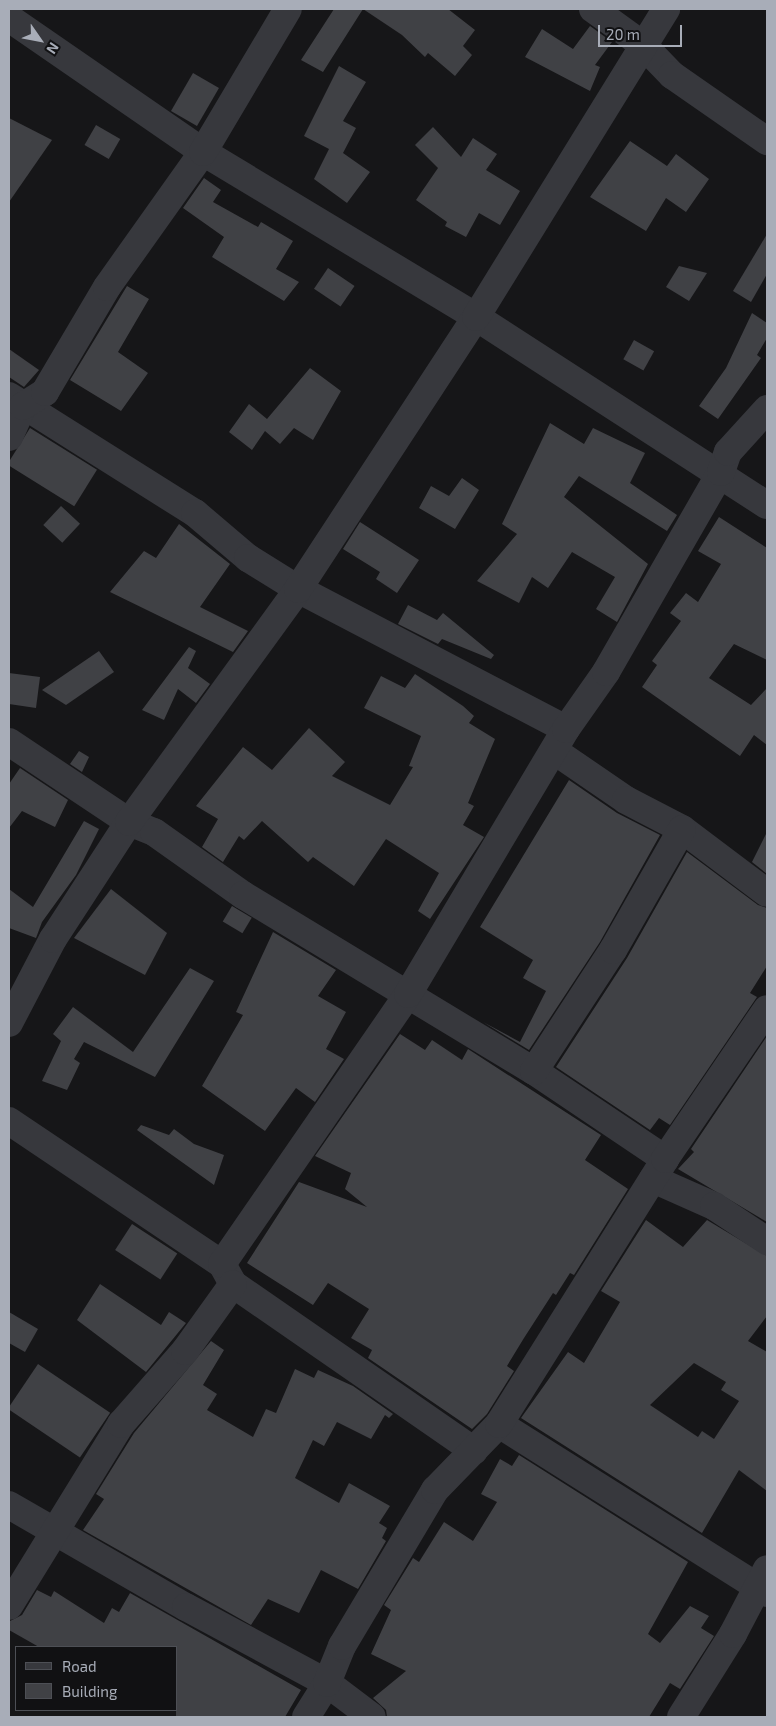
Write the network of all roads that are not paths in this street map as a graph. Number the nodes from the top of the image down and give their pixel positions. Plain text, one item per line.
1 (288, 9) edge
2 (593, 9) edge
3 (666, 9) edge
4 (9, 18) edge
5 (643, 45) junction
6 (767, 141) edge
7 (203, 152) junction
8 (476, 317) junction
9 (16, 401) edge
10 (767, 409) edge
11 (9, 436) edge
12 (721, 472) junction
13 (767, 505) edge
14 (298, 589) junction
15 (561, 740) junction
16 (9, 742) edge
17 (129, 822) junction
18 (682, 829) junction
19 (767, 893) edge
20 (408, 994) junction
21 (767, 1009) edge
22 (9, 1023) edge
23 (534, 1070) junction
24 (9, 1121) edge
25 (659, 1169) junction
26 (767, 1241) edge
27 (227, 1274) junction
28 (499, 1424) junction
29 (474, 1451) junction
30 (9, 1505) edge
31 (57, 1533) junction
32 (764, 1583) edge
33 (9, 1606) edge
34 (327, 1682) junction
35 (306, 1717) edge
36 (372, 1717) edge
37 (681, 1717) edge

1 - 7 street
2 - 5 street
3 - 5 street
4 - 7 street
5 - 6 street
5 - 8 street
7 - 8 street
7 - 9 street
8 - 12 street
8 - 14 street
9 - 11 street
9 - 14 street
10 - 12 street
12 - 13 street
12 - 15 street
14 - 15 street
14 - 17 street
15 - 18 street
15 - 20 street
16 - 17 street
17 - 20 street
17 - 22 street
18 - 19 street
18 - 23 street
20 - 23 street
20 - 27 street
21 - 25 street
23 - 25 street
24 - 27 street
25 - 26 street
25 - 28 street
27 - 29 street
27 - 31 street
28 - 29 street
28 - 32 street
29 - 34 street
30 - 31 street
31 - 33 street
31 - 34 street
32 - 37 street
34 - 35 street
34 - 36 street

